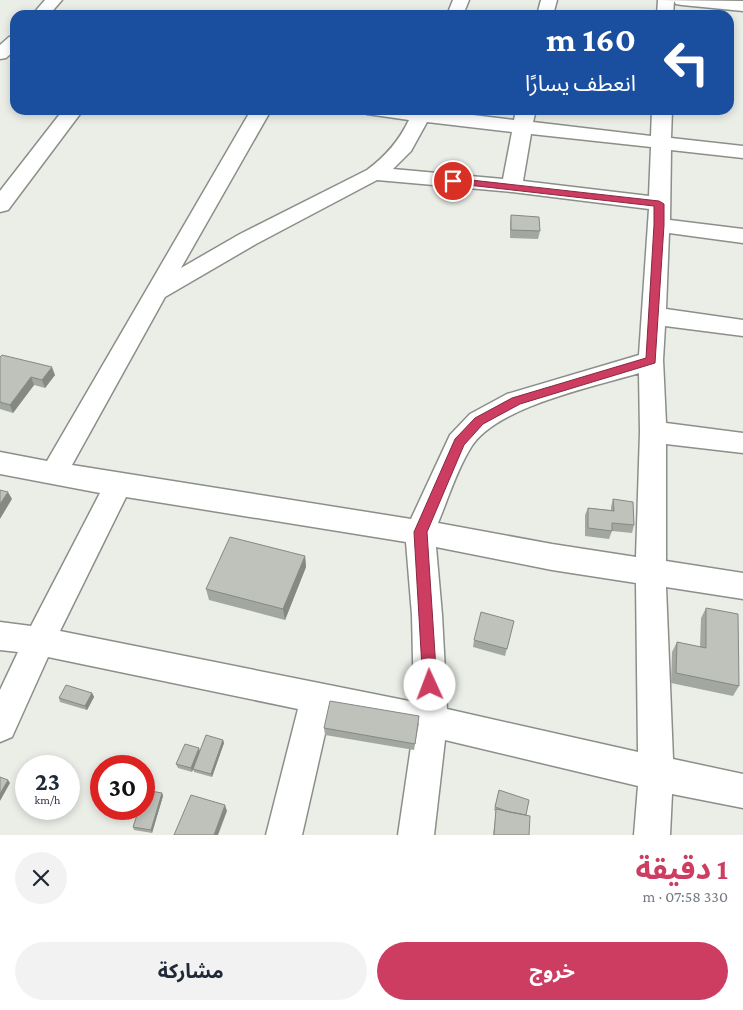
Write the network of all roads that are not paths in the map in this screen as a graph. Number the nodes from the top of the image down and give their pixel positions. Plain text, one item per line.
1 (54, 0) edge
2 (682, 0) edge
3 (743, 6) edge
4 (45, 10) edge
5 (10, 45) edge
6 (0, 54) edge
7 (69, 115) edge
8 (258, 115) edge
9 (420, 115) edge
10 (462, 115) edge
11 (662, 115) edge
12 (524, 118) edge
13 (661, 142) junction
14 (743, 152) edge
15 (374, 174) junction
16 (512, 186) junction
17 (0, 205) edge
18 (659, 214) junction
19 (743, 236) edge
20 (156, 292) junction
21 (652, 316) junction
22 (743, 328) edge
23 (651, 360) junction
24 (652, 432) junction
25 (743, 443) edge
26 (0, 463) edge
27 (54, 473) junction
28 (118, 485) junction
29 (420, 532) junction
30 (650, 571) junction
31 (743, 586) edge
32 (0, 636) edge
33 (39, 641) junction
34 (316, 698) junction
35 (431, 720) junction
36 (0, 726) edge
37 (656, 773) junction
38 (743, 791) edge
39 (284, 835) edge
40 (416, 835) edge
41 (652, 835) edge

1 - 4 street
2 - 3 street
5 - 6 street
7 - 17 street
8 - 20 street
9 - 15 street
10 - 12 street
11 - 13 street
12 - 13 street
12 - 16 street
13 - 14 street
13 - 18 street
15 - 16 street
15 - 20 street
16 - 18 street
18 - 19 street
18 - 21 street
20 - 27 street
21 - 22 street
21 - 23 street
23 - 24 street
23 - 29 street
24 - 25 street
24 - 30 street
26 - 27 street
27 - 28 street
28 - 29 street
28 - 33 street
29 - 30 street
29 - 35 street
30 - 31 street
30 - 37 street
32 - 33 street
33 - 34 street
33 - 36 street
34 - 35 street
34 - 39 street
35 - 37 street
35 - 40 street
37 - 38 street
37 - 41 street

